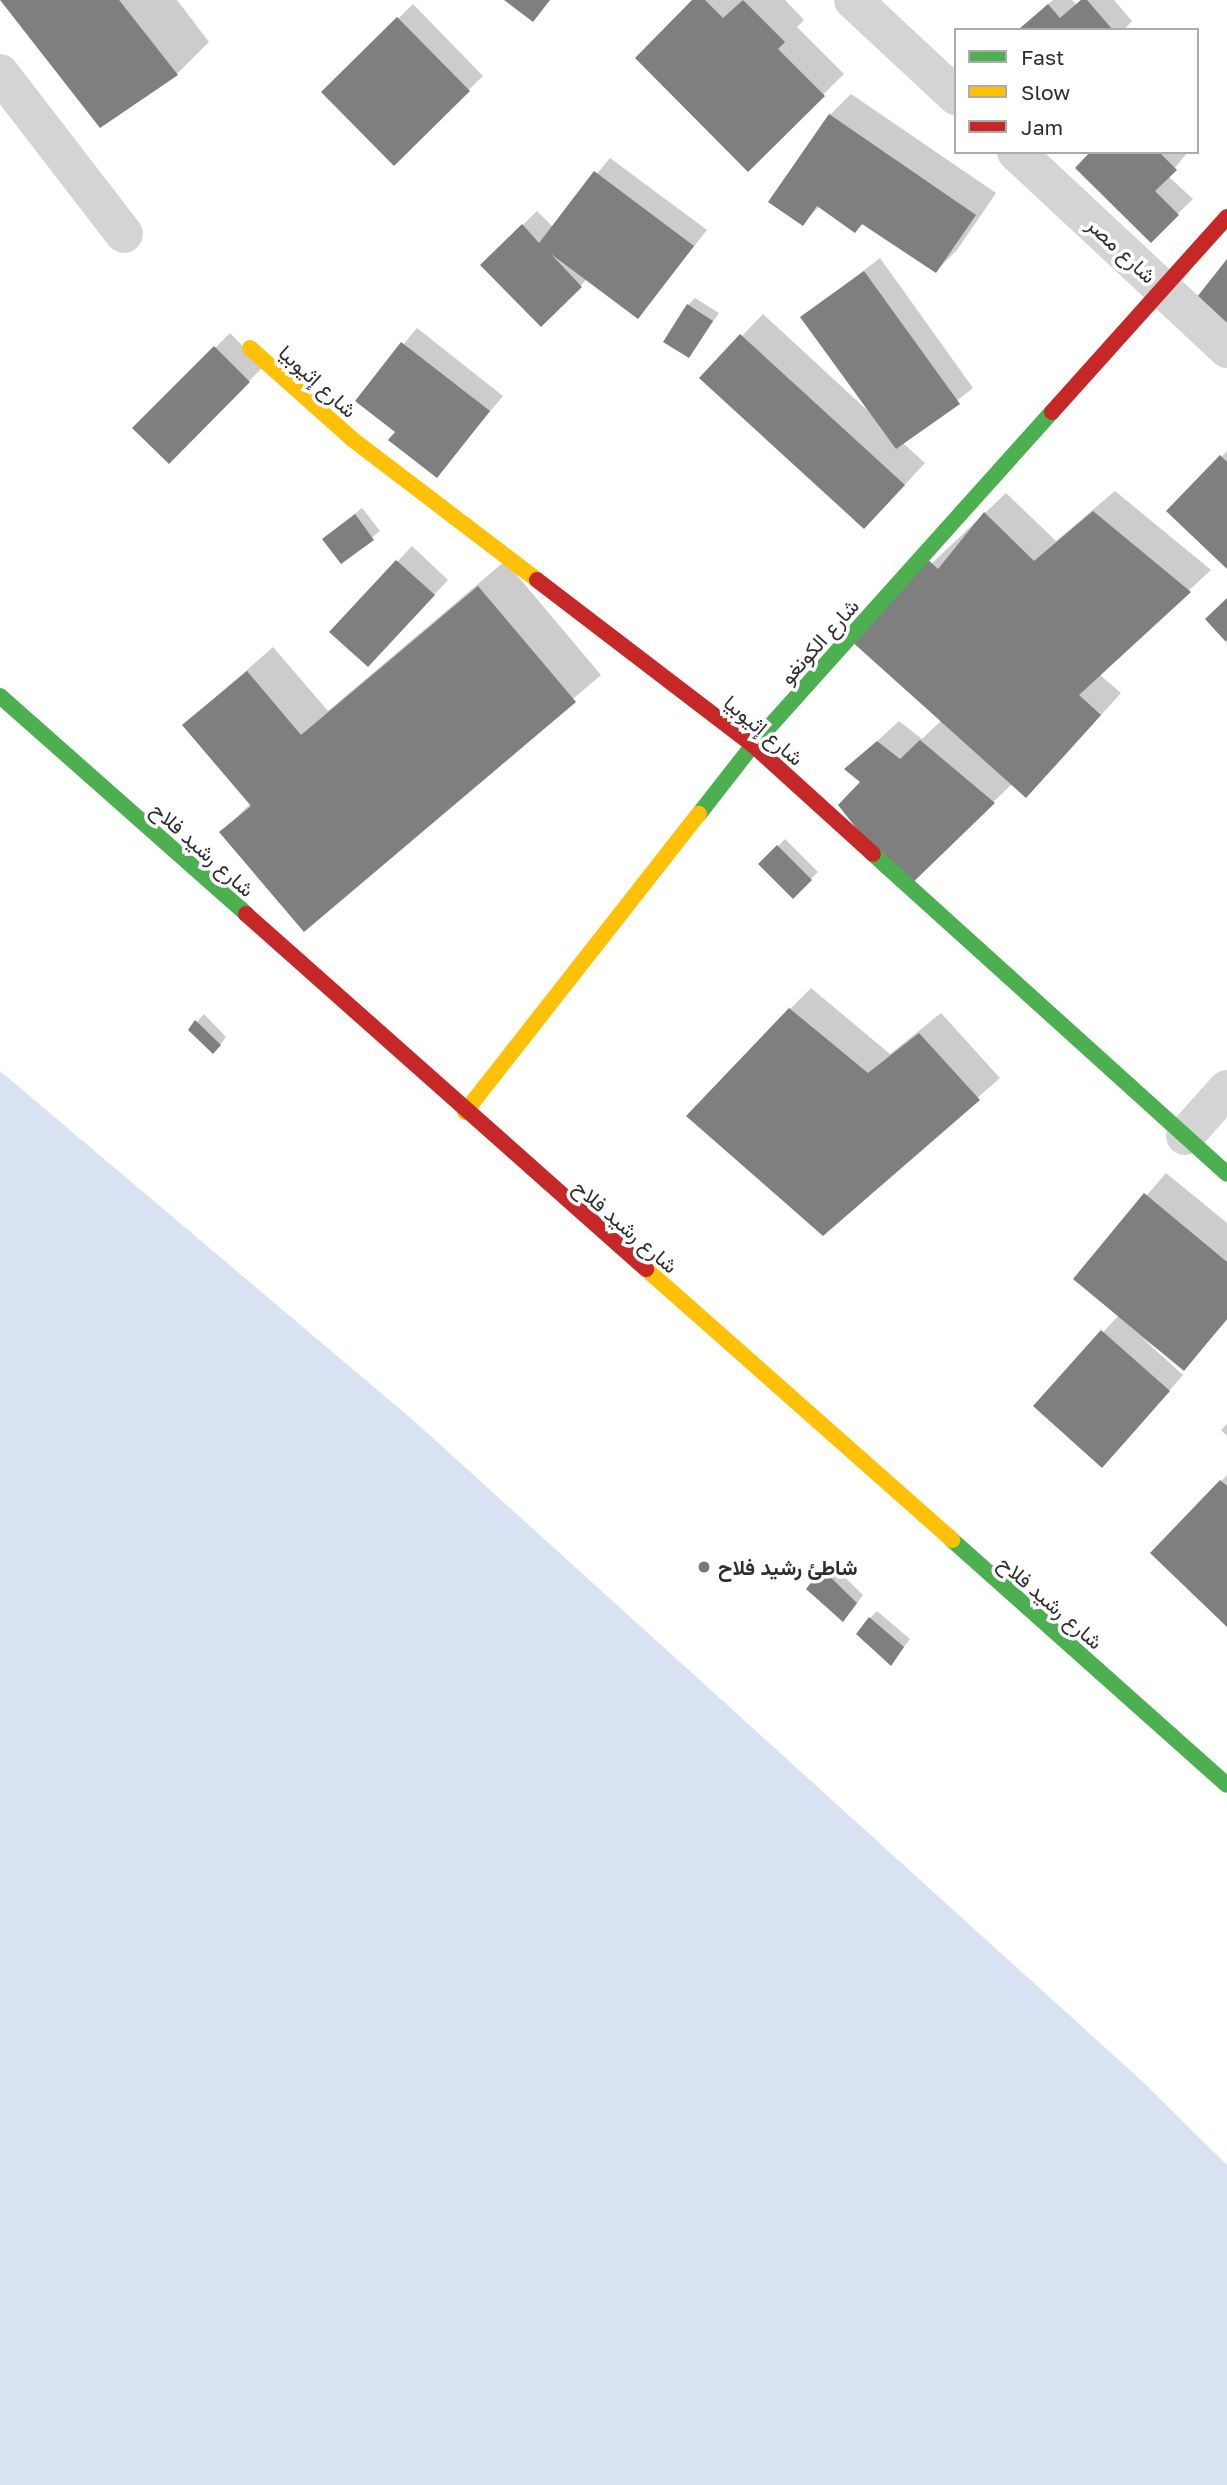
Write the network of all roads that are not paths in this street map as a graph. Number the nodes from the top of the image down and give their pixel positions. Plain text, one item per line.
1 (853, 0) edge
2 (0, 73) edge
3 (954, 94) edge
4 (1018, 154) edge
5 (1227, 217) edge
6 (124, 234) dead end
7 (1163, 289) junction
8 (250, 348) dead end
9 (1227, 349) edge
10 (0, 696) edge
11 (753, 745) junction
12 (1227, 1089) edge
13 (465, 1112) junction
14 (1185, 1136) junction
15 (1227, 1174) edge
16 (1227, 1785) edge

1 - 3 street
2 - 6 street
4 - 7 street, شارع مصر
5 - 7 street, شارع الكونغو
7 - 9 street, شارع مصر
7 - 11 street, شارع الكونغو
8 - 11 street, شارع إثيوبيا
10 - 13 street, شارع رشيد فلاح
11 - 13 street, شارع الكونغو
11 - 14 street, شارع إثيوبيا
12 - 14 street
13 - 16 street, شارع رشيد فلاح
14 - 15 street, شارع إثيوبيا

